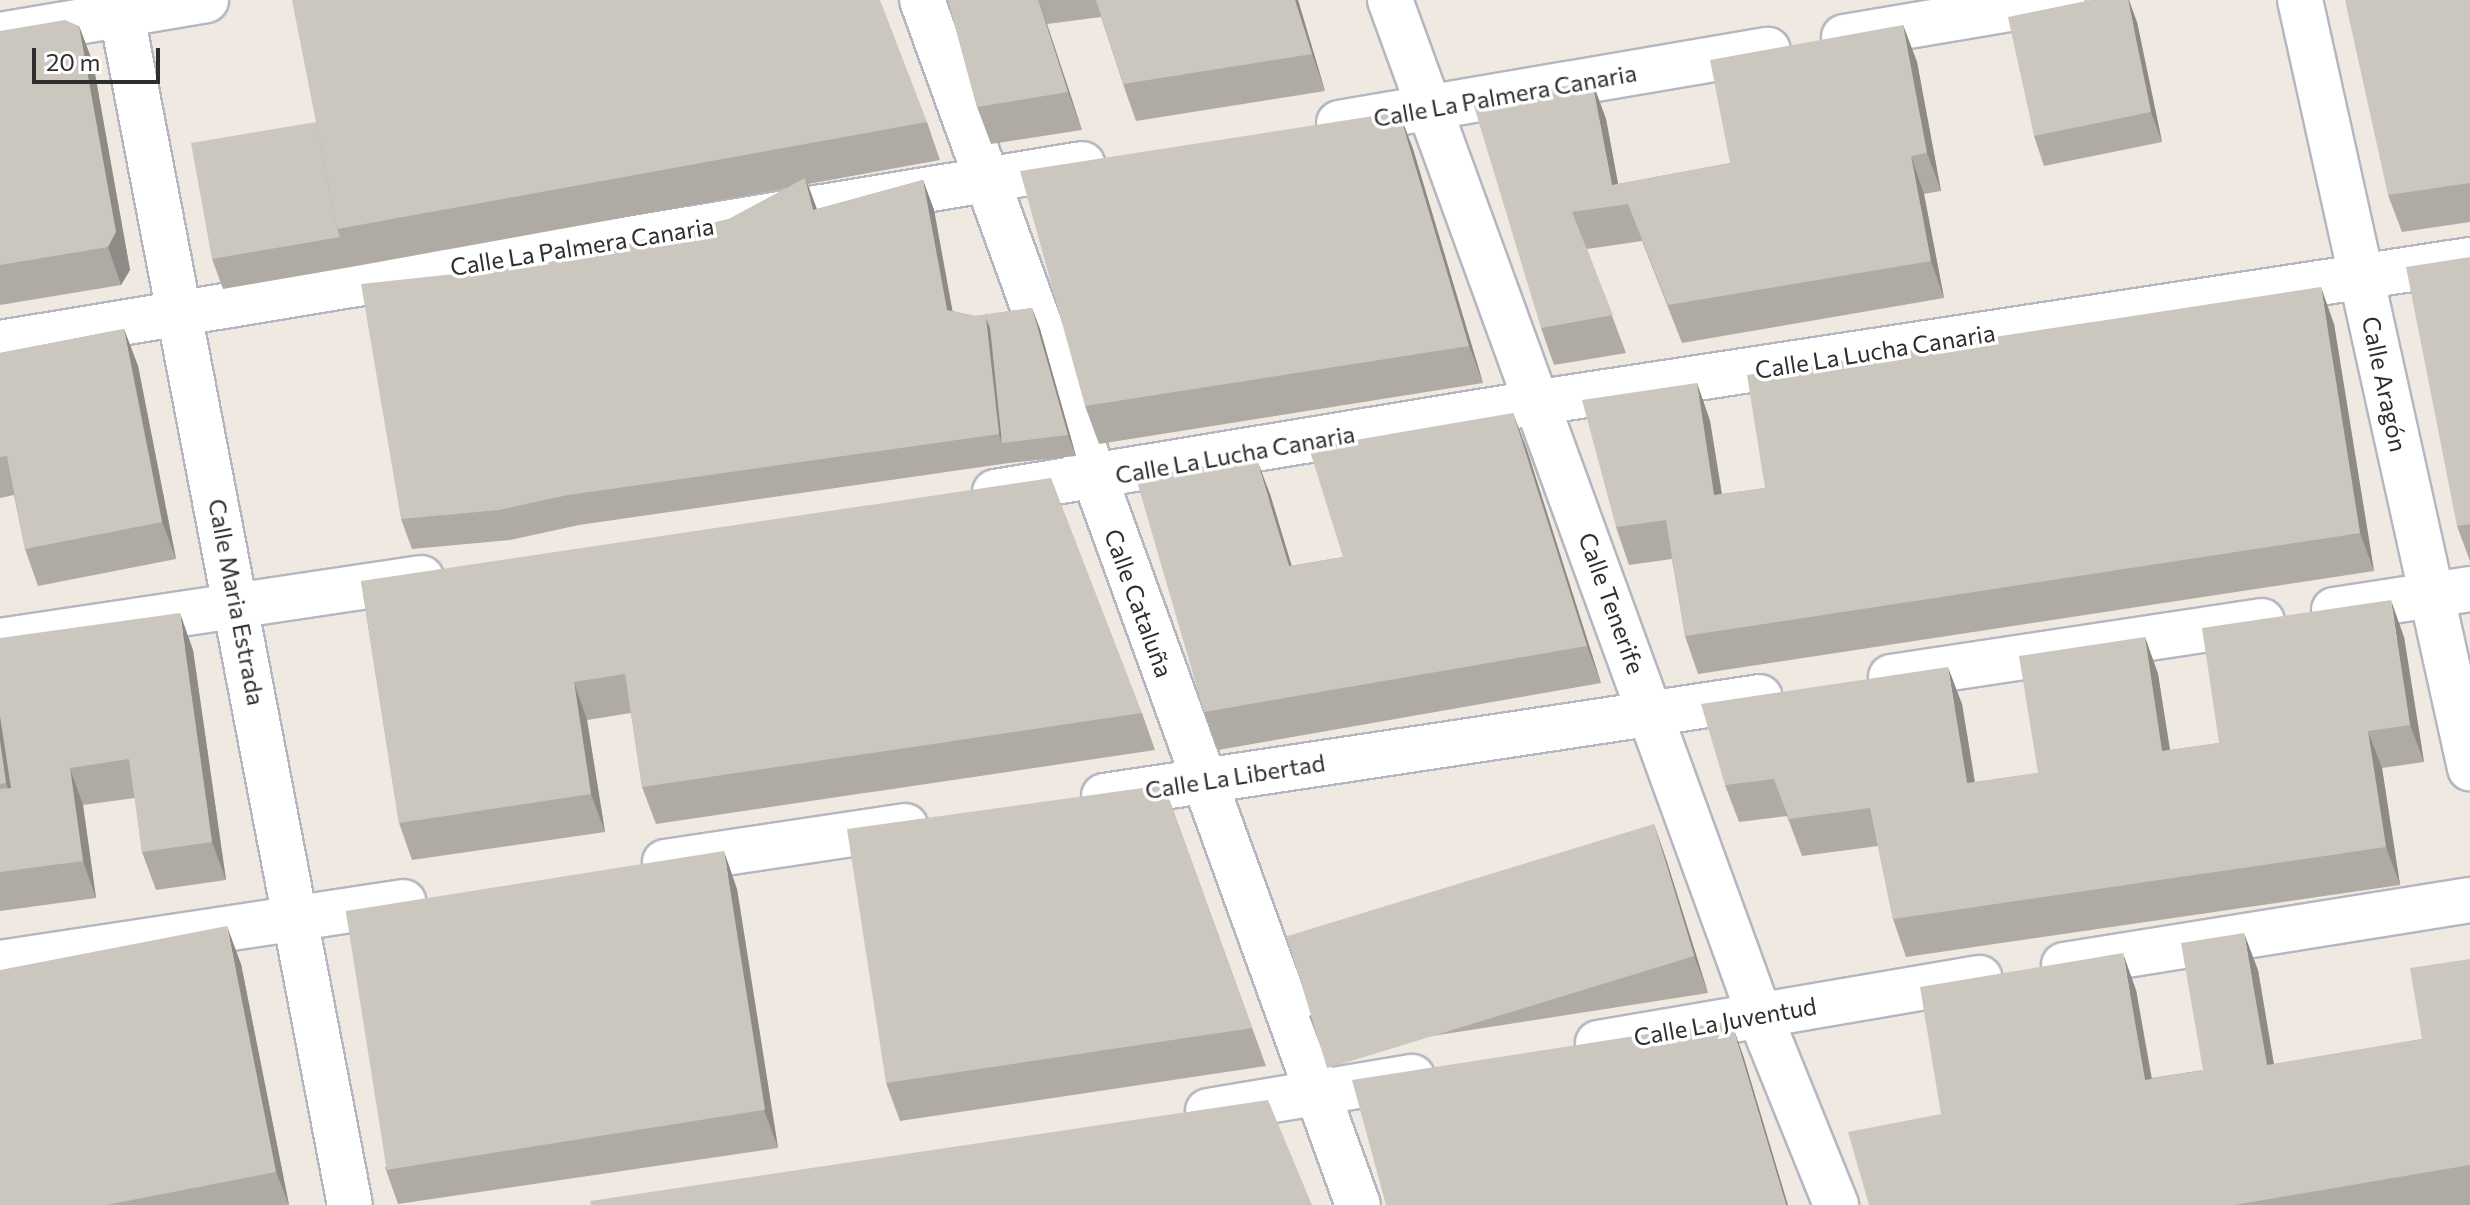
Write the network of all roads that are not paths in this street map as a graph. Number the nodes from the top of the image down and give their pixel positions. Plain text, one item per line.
1 (206, 0) edge
2 (922, 0) edge
3 (1390, 0) edge
4 (2063, 0) edge
5 (2300, 0) edge
6 (120, 7) edge
7 (0, 35) edge
8 (1428, 108) junction
9 (1302, 129) edge
10 (1129, 156) edge
11 (987, 179) junction
12 (2470, 260) edge
13 (2361, 276) junction
14 (180, 313) junction
15 (0, 343) edge
16 (1540, 402) junction
17 (1093, 478) junction
18 (954, 498) edge
19 (456, 573) edge
20 (2451, 592) edge
21 (239, 605) junction
22 (0, 641) edge
23 (1854, 683) edge
24 (1808, 690) edge
25 (1652, 713) junction
26 (2470, 768) edge
27 (1204, 781) junction
28 (1063, 802) edge
29 (953, 818) edge
30 (624, 868) edge
31 (437, 897) edge
32 (2470, 900) edge
33 (296, 918) junction
34 (0, 963) edge
35 (1759, 1014) junction
36 (1561, 1050) edge
37 (1454, 1069) edge
38 (1316, 1094) junction
39 (1161, 1118) edge
40 (350, 1205) edge
41 (1358, 1205) edge
42 (1836, 1205) edge

1 - 6 street
2 - 11 street, Calle Cataluña
3 - 8 street, Calle Tenerife
4 - 8 street, Calle La Palmera Canaria
5 - 13 street, Calle Aragón
6 - 7 street
6 - 14 street, Calle Maria Estrada
8 - 9 street, Calle La Palmera Canaria
8 - 16 street, Calle Tenerife
10 - 11 street, Calle La Palmera Canaria
11 - 14 street, Calle La Palmera Canaria
11 - 17 street, Calle Cataluña
12 - 13 street, Calle La Lucha Canaria
13 - 16 street, Calle La Lucha Canaria
13 - 20 street, Calle Aragón
14 - 15 street, Calle La Palmera Canaria
14 - 21 street, Calle Maria Estrada
16 - 17 street, Calle La Lucha Canaria
16 - 25 street, Calle Tenerife
17 - 18 street, Calle La Lucha Canaria
17 - 27 street, Calle Cataluña
19 - 21 street
20 - 23 street
20 - 26 street, Calle Aragón
21 - 22 street
21 - 33 street, Calle Maria Estrada
24 - 25 street, Calle La Libertad
25 - 27 street, Calle La Libertad
25 - 35 street, Calle Tenerife
27 - 28 street, Calle La Libertad
27 - 38 street, Calle Cataluña
29 - 30 street
31 - 33 street
32 - 35 street, Calle La Juventud
33 - 34 street
33 - 40 street, Calle Maria Estrada
35 - 36 street, Calle La Juventud
35 - 42 street, Calle Tenerife
37 - 38 street
38 - 39 street
38 - 41 street, Calle Cataluña

